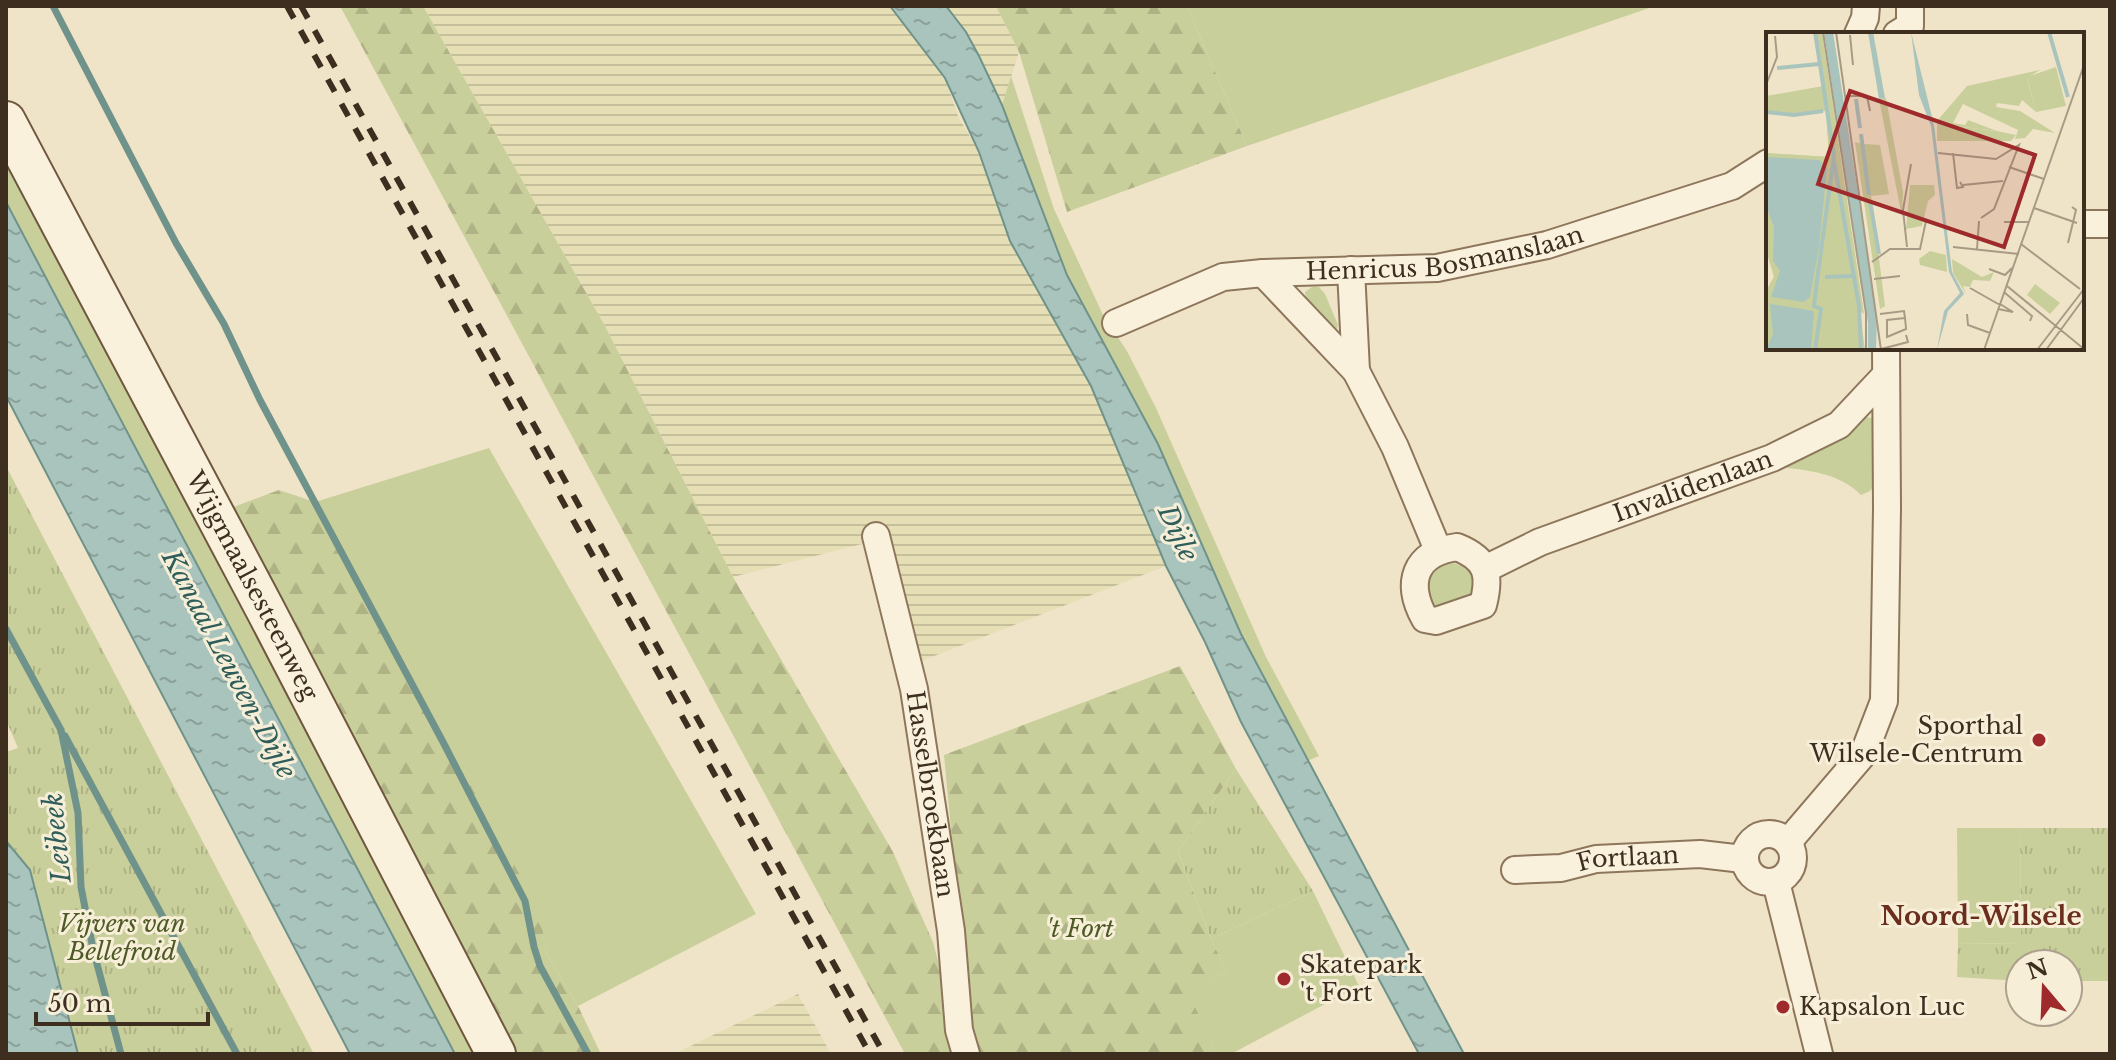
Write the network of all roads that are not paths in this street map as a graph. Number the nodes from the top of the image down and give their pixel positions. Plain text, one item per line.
1 (1866, 6) edge
2 (1910, 6) edge
3 (1859, 32) edge
4 (1900, 32) edge
5 (6, 121) edge
6 (1766, 164) edge
7 (2084, 224) edge
8 (2110, 224) edge
9 (1351, 270) junction
10 (1263, 273) junction
11 (1116, 323) dead end
12 (1886, 350) edge
13 (1356, 371) junction
14 (1885, 376) junction
15 (876, 536) dead end
16 (1438, 550) junction
17 (1485, 569) junction
18 (1788, 842) junction
19 (1743, 859) junction
20 (1515, 870) dead end
21 (1776, 882) junction
22 (496, 1054) edge
23 (966, 1054) edge
24 (1819, 1054) edge

1 - 3 street
2 - 4 street
5 - 22 street, Wijgmaalsesteenweg
6 - 9 street, Henricus Bosmanslaan
7 - 8 street
9 - 10 street, Henricus Bosmanslaan
9 - 13 street
10 - 11 street, Henricus Bosmanslaan
10 - 13 street
12 - 14 street
13 - 16 street
14 - 17 street, Invalidenlaan
14 - 18 street
15 - 23 street, Hasselbroekbaan
16 - 17 street
16 - 17 street
18 - 19 street
18 - 21 street
19 - 20 street, Fortlaan
19 - 21 street
21 - 24 street

